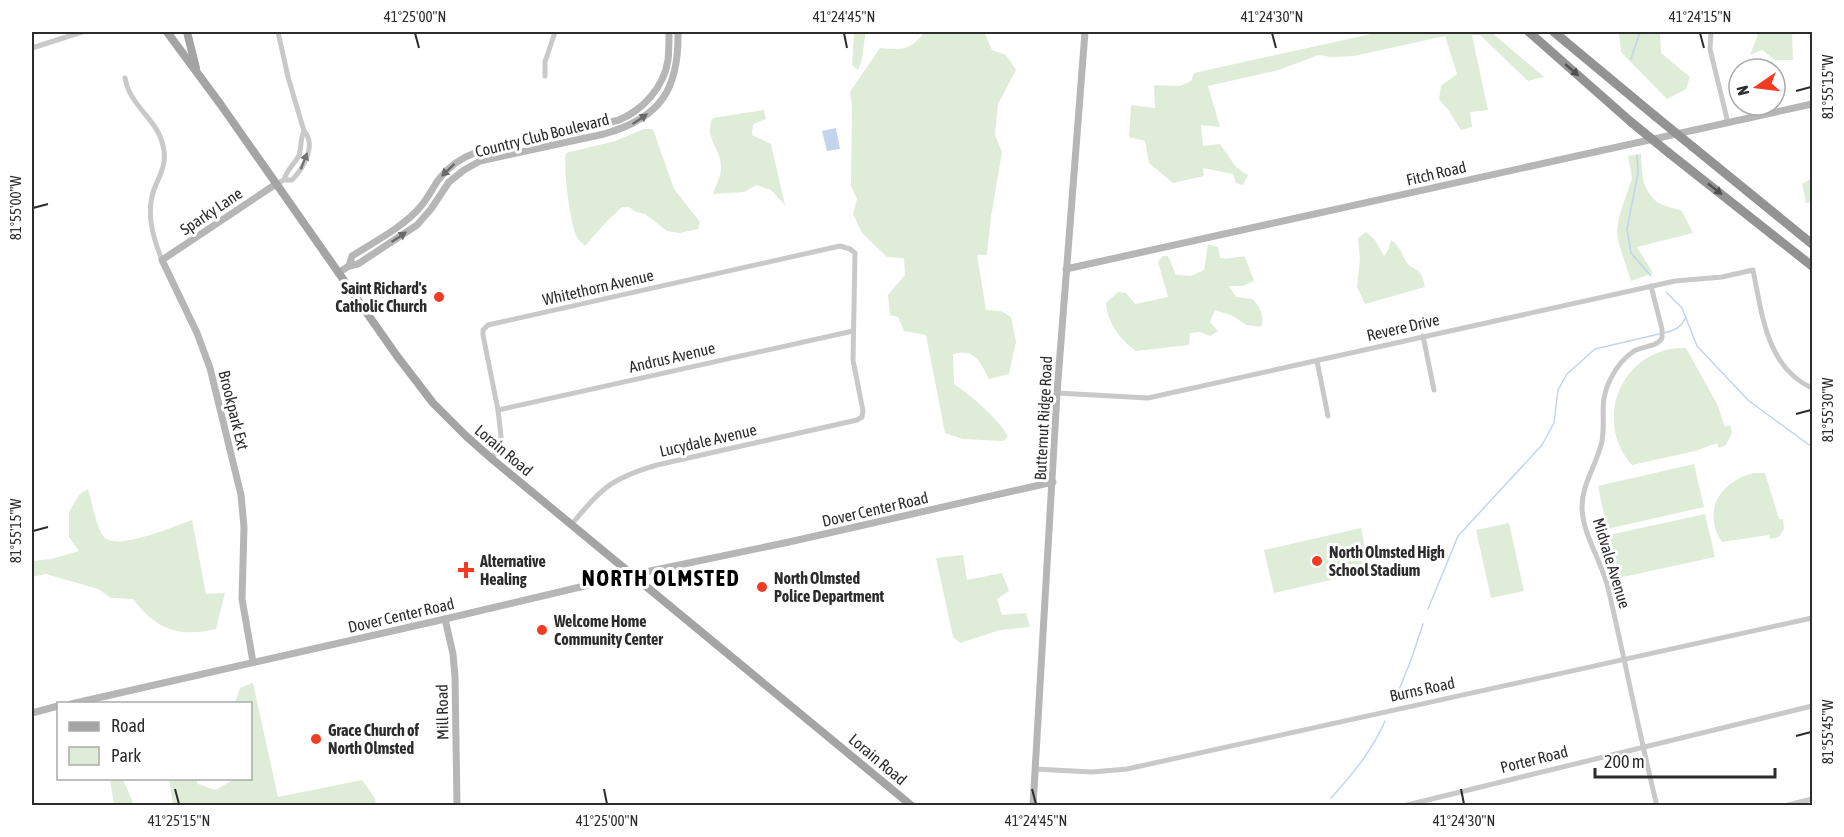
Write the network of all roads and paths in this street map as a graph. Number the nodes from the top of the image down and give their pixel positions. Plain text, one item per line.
1 (82, 32) edge
2 (167, 32) edge
3 (172, 32) edge
4 (187, 32) edge
5 (278, 32) edge
6 (555, 32) edge
7 (669, 32) edge
8 (678, 32) edge
9 (1085, 32) edge
10 (1529, 32) edge
11 (1554, 32) edge
12 (1711, 32) edge
13 (175, 42) junction
14 (32, 48) edge
15 (197, 72) junction
16 (545, 76) dead end
17 (125, 78) dead end
18 (1812, 104) edge
19 (1728, 123) junction
20 (304, 131) junction
21 (284, 180) junction
22 (276, 184) junction
23 (1812, 244) edge
24 (162, 260) junction
25 (349, 266) junction
26 (1812, 266) edge
27 (1066, 269) junction
28 (338, 273) junction
29 (1651, 286) junction
30 (853, 331) junction
31 (1423, 336) junction
32 (1317, 361) junction
33 (1812, 387) edge
34 (1434, 390) dead end
35 (1057, 393) junction
36 (498, 410) junction
37 (1328, 416) dead end
38 (492, 459) junction
39 (1053, 482) junction
40 (572, 524) junction
41 (631, 575) junction
42 (1812, 618) edge
43 (445, 619) junction
44 (1623, 659) junction
45 (254, 662) junction
46 (80, 702) edge
47 (57, 706) edge
48 (1812, 706) edge
49 (32, 712) edge
50 (1643, 747) junction
51 (1035, 769) junction
52 (1812, 799) edge
53 (457, 806) edge
54 (912, 806) edge
55 (1033, 806) edge
56 (1403, 806) edge
57 (1657, 806) edge
58 (1784, 806) edge

1 - 14 street
2 - 13 main road, Lorain Road
3 - 13 main road
4 - 15 main road
5 - 20 street
6 - 16 street
7 -> 25 street, Country Club Boulevard
25 -> 8 street, Country Club Boulevard
9 - 27 street, Butternut Ridge Road
10 -> 26 highway, bridge
11 - 23 highway, bridge
12 - 19 street
13 - 15 main road, Lorain Road
15 - 22 main road, Lorain Road
17 - 24 street, Brookpark Ext
18 - 19 street, Fitch Road
19 - 27 street, Fitch Road
20 - 21 street
21 -> 20 street
21 - 22 street
22 - 24 street, Sparky Lane
22 - 28 main road, Lorain Road
24 - 45 street, Brookpark Ext
25 - 28 street, Country Club Boulevard
27 - 35 street, Butternut Ridge Road
28 - 38 main road, Lorain Road
29 - 31 street, Revere Drive
29 - 33 street, Revere Drive
29 - 44 street, Midvale Avenue
30 - 36 street, Andrus Avenue
30 - 36 street, Whitethorn Avenue
30 - 40 street, Lucydale Avenue
31 - 32 street, Revere Drive
31 - 34 street
32 - 35 street, Revere Drive
32 - 37 street
35 - 39 street, Butternut Ridge Road
36 - 38 street, Whitethorn Avenue
38 - 40 main road, Lorain Road
39 - 41 street, Dover Center Road
39 - 51 street, Butternut Ridge Road
40 - 41 main road, Lorain Road
41 - 43 street, Dover Center Road
41 - 54 main road, Lorain Road
42 - 44 street, Burns Road
43 - 45 street, Dover Center Road
43 - 53 street, Mill Road
44 - 50 street, Midvale Avenue
44 - 51 street, Burns Road
45 - 46 street, Dover Center Road
47 - 49 street
48 - 50 street, Porter Road
50 - 56 street, Porter Road
50 - 57 street, Midvale Avenue
51 - 55 street, Butternut Ridge Road
52 - 58 street

